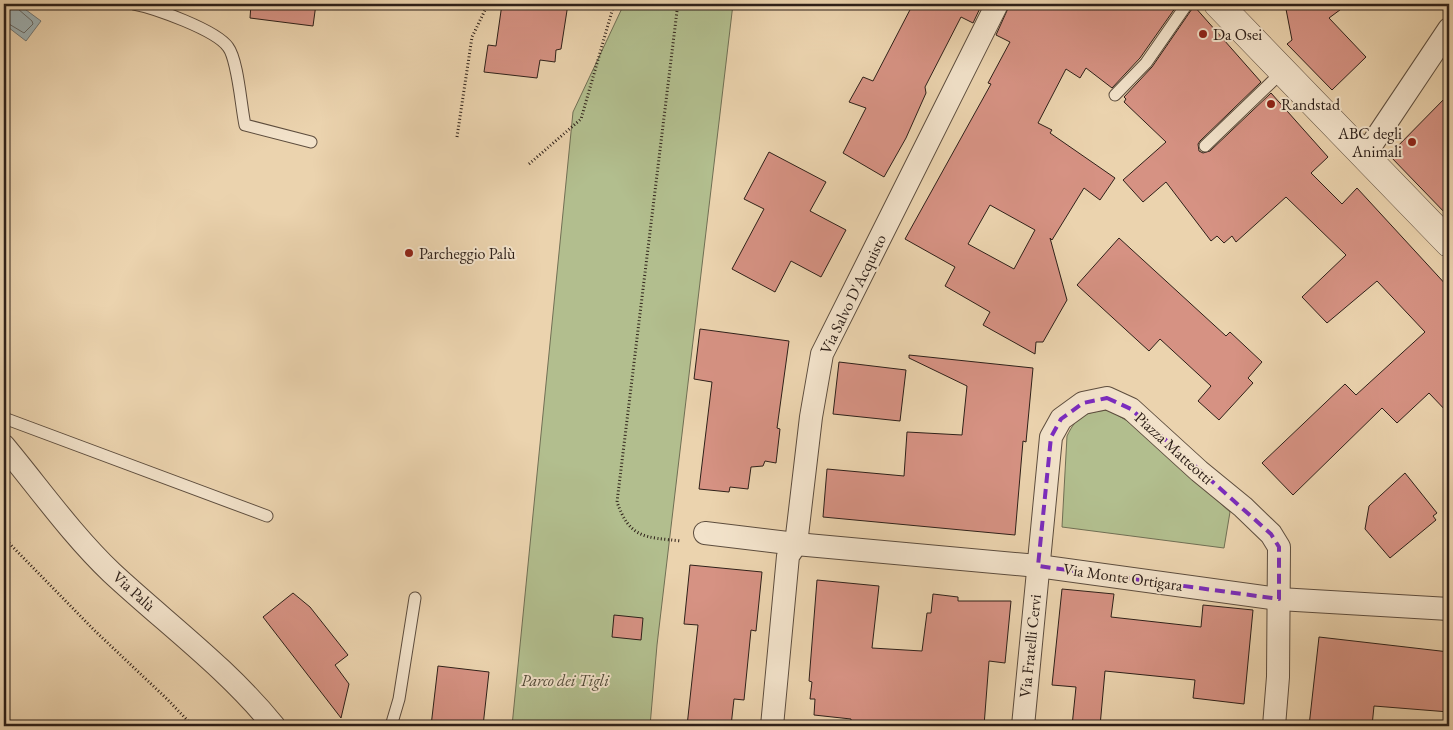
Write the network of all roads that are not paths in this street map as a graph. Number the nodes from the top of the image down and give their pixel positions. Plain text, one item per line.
1 (134, 4) edge
2 (997, 4) edge
3 (1186, 4) edge
4 (1218, 4) edge
5 (1449, 29) edge
6 (1282, 71) junction
7 (1115, 95) dead end
8 (311, 142) dead end
9 (1205, 146) dead end
10 (1364, 156) junction
11 (1449, 243) edge
12 (4, 418) edge
13 (4, 446) edge
14 (267, 516) dead end
15 (705, 533) road end
16 (796, 544) junction
17 (1038, 566) junction
18 (415, 598) dead end
19 (1279, 598) junction
20 (1449, 609) edge
21 (274, 726) edge
22 (390, 726) edge
23 (772, 726) edge
24 (1023, 726) edge
25 (1274, 726) edge

1 - 8 lane
2 - 16 street, Via Salvo D'Acquisto
3 - 7 lane
4 - 6 street
5 - 10 street
6 - 9 lane
6 - 10 street
10 - 11 street
12 - 14 lane
13 - 21 street, Via Palù
15 - 16 street, Via Monte Ortigara
16 - 17 street, Via Monte Ortigara
16 - 23 street, Via Salvo D'Acquisto
17 - 19 street, Via Monte Ortigara
17 - 19 street, Piazza Matteotti
17 - 24 street, Via Fratelli Cervi
18 - 22 lane
19 - 20 street, Via Monte Ortigara
19 - 25 street, Piazza Matteotti

